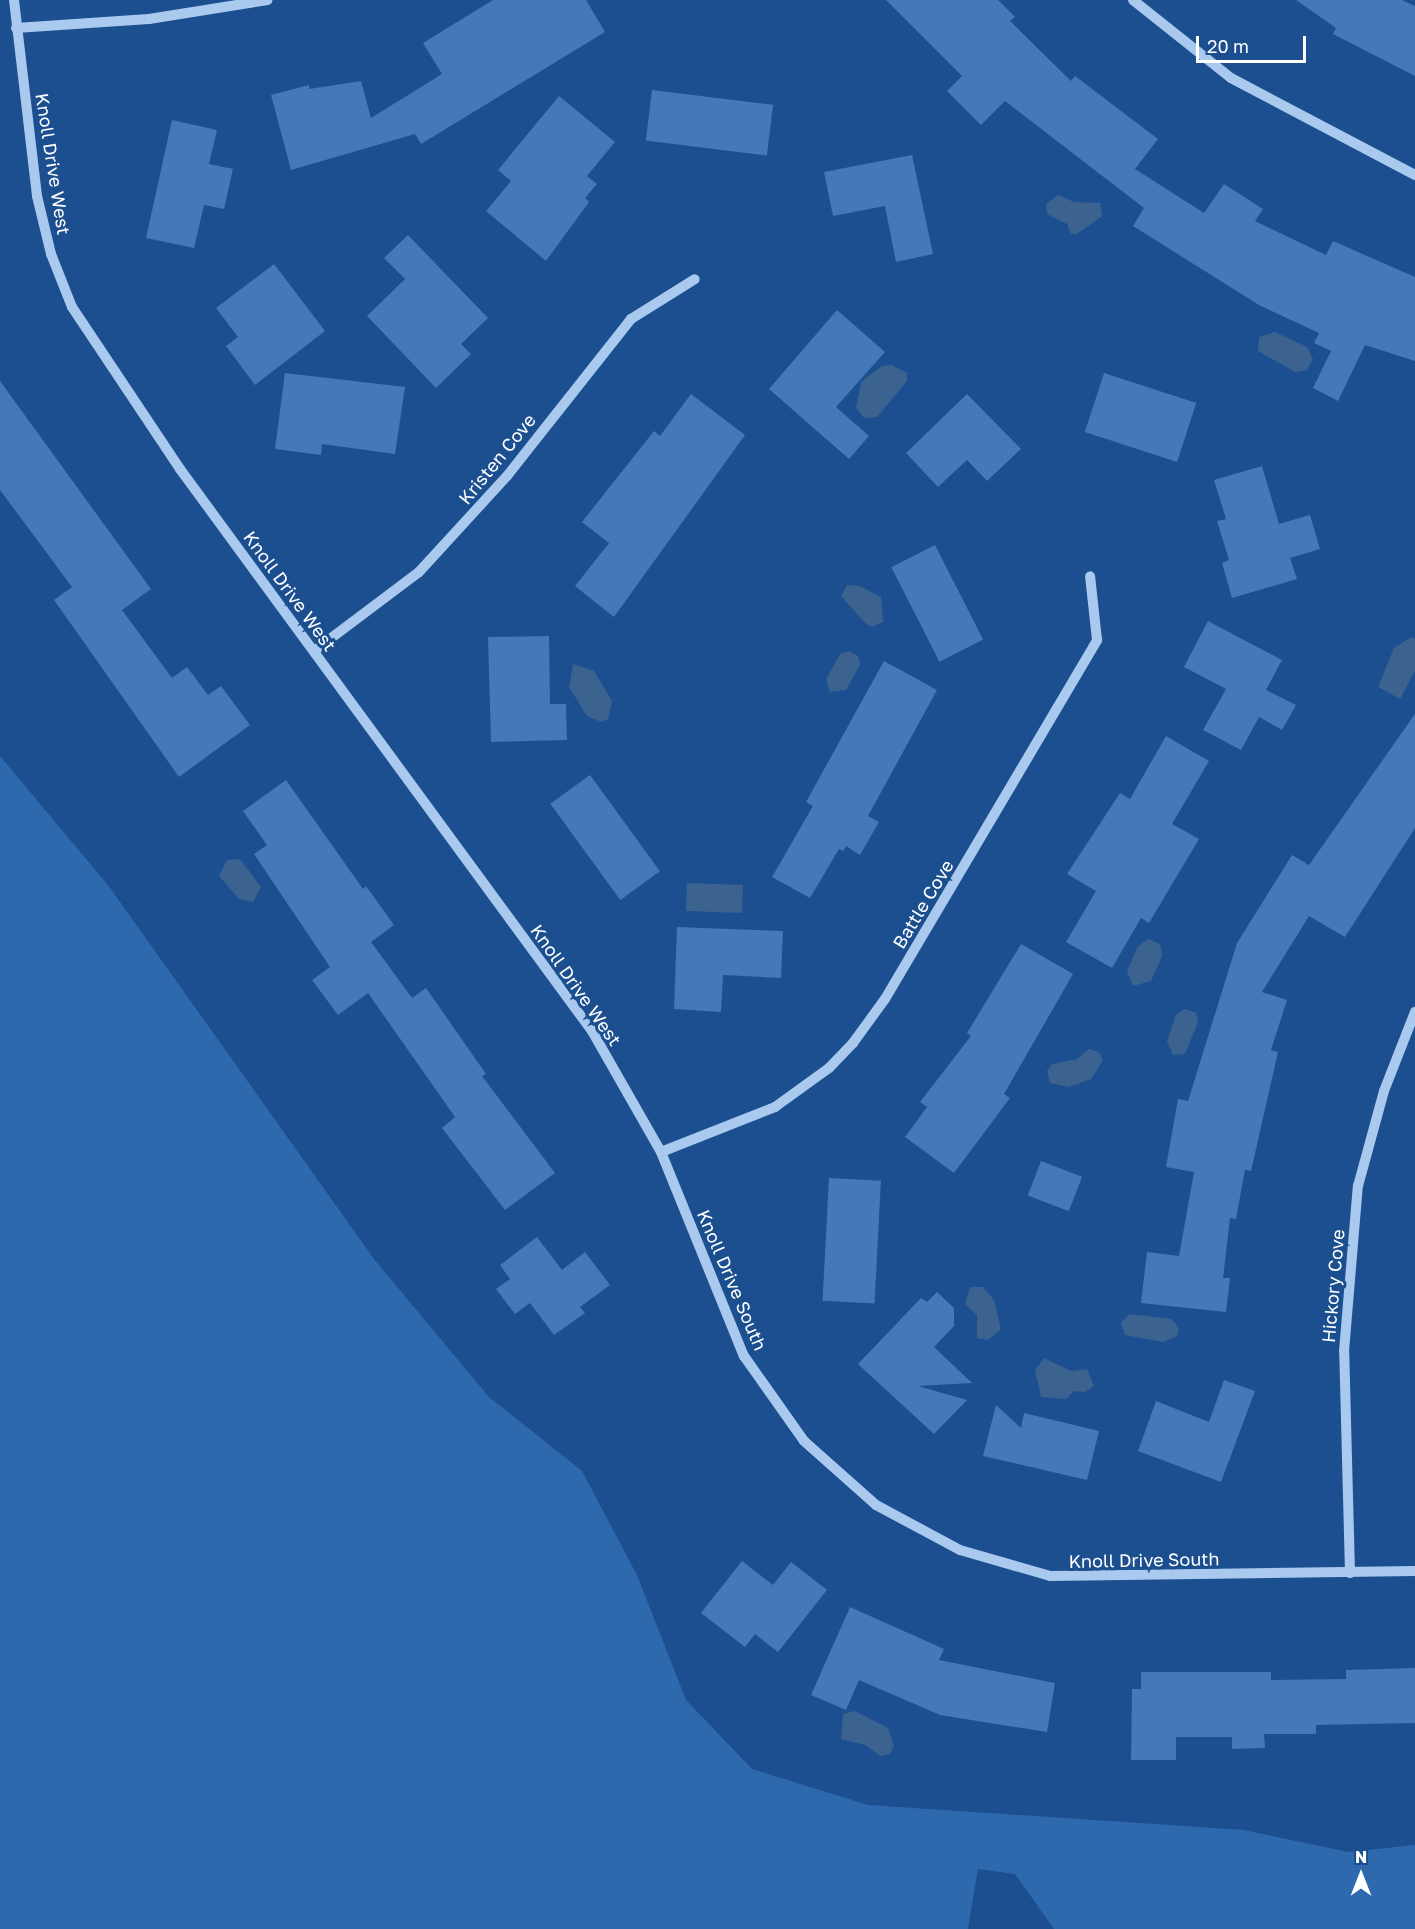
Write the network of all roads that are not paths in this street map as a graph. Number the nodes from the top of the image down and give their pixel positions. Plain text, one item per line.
1 (14, 0) edge
2 (267, 0) edge
3 (1133, 0) edge
4 (16, 28) junction
5 (1415, 175) edge
6 (695, 279) dead end
7 (1090, 576) dead end
8 (314, 651) junction
9 (1415, 1012) edge
10 (661, 1152) junction
11 (1415, 1571) edge
12 (1350, 1573) junction

1 - 4 street, Knoll Drive West
2 - 4 street
3 - 5 street
4 - 8 street, Knoll Drive West
6 - 8 street, Kristen Cove
7 - 10 street, Battle Cove
8 - 10 street, Knoll Drive West
9 - 12 street, Hickory Cove
10 - 12 street, Knoll Drive South
11 - 12 street, Knoll Drive South

